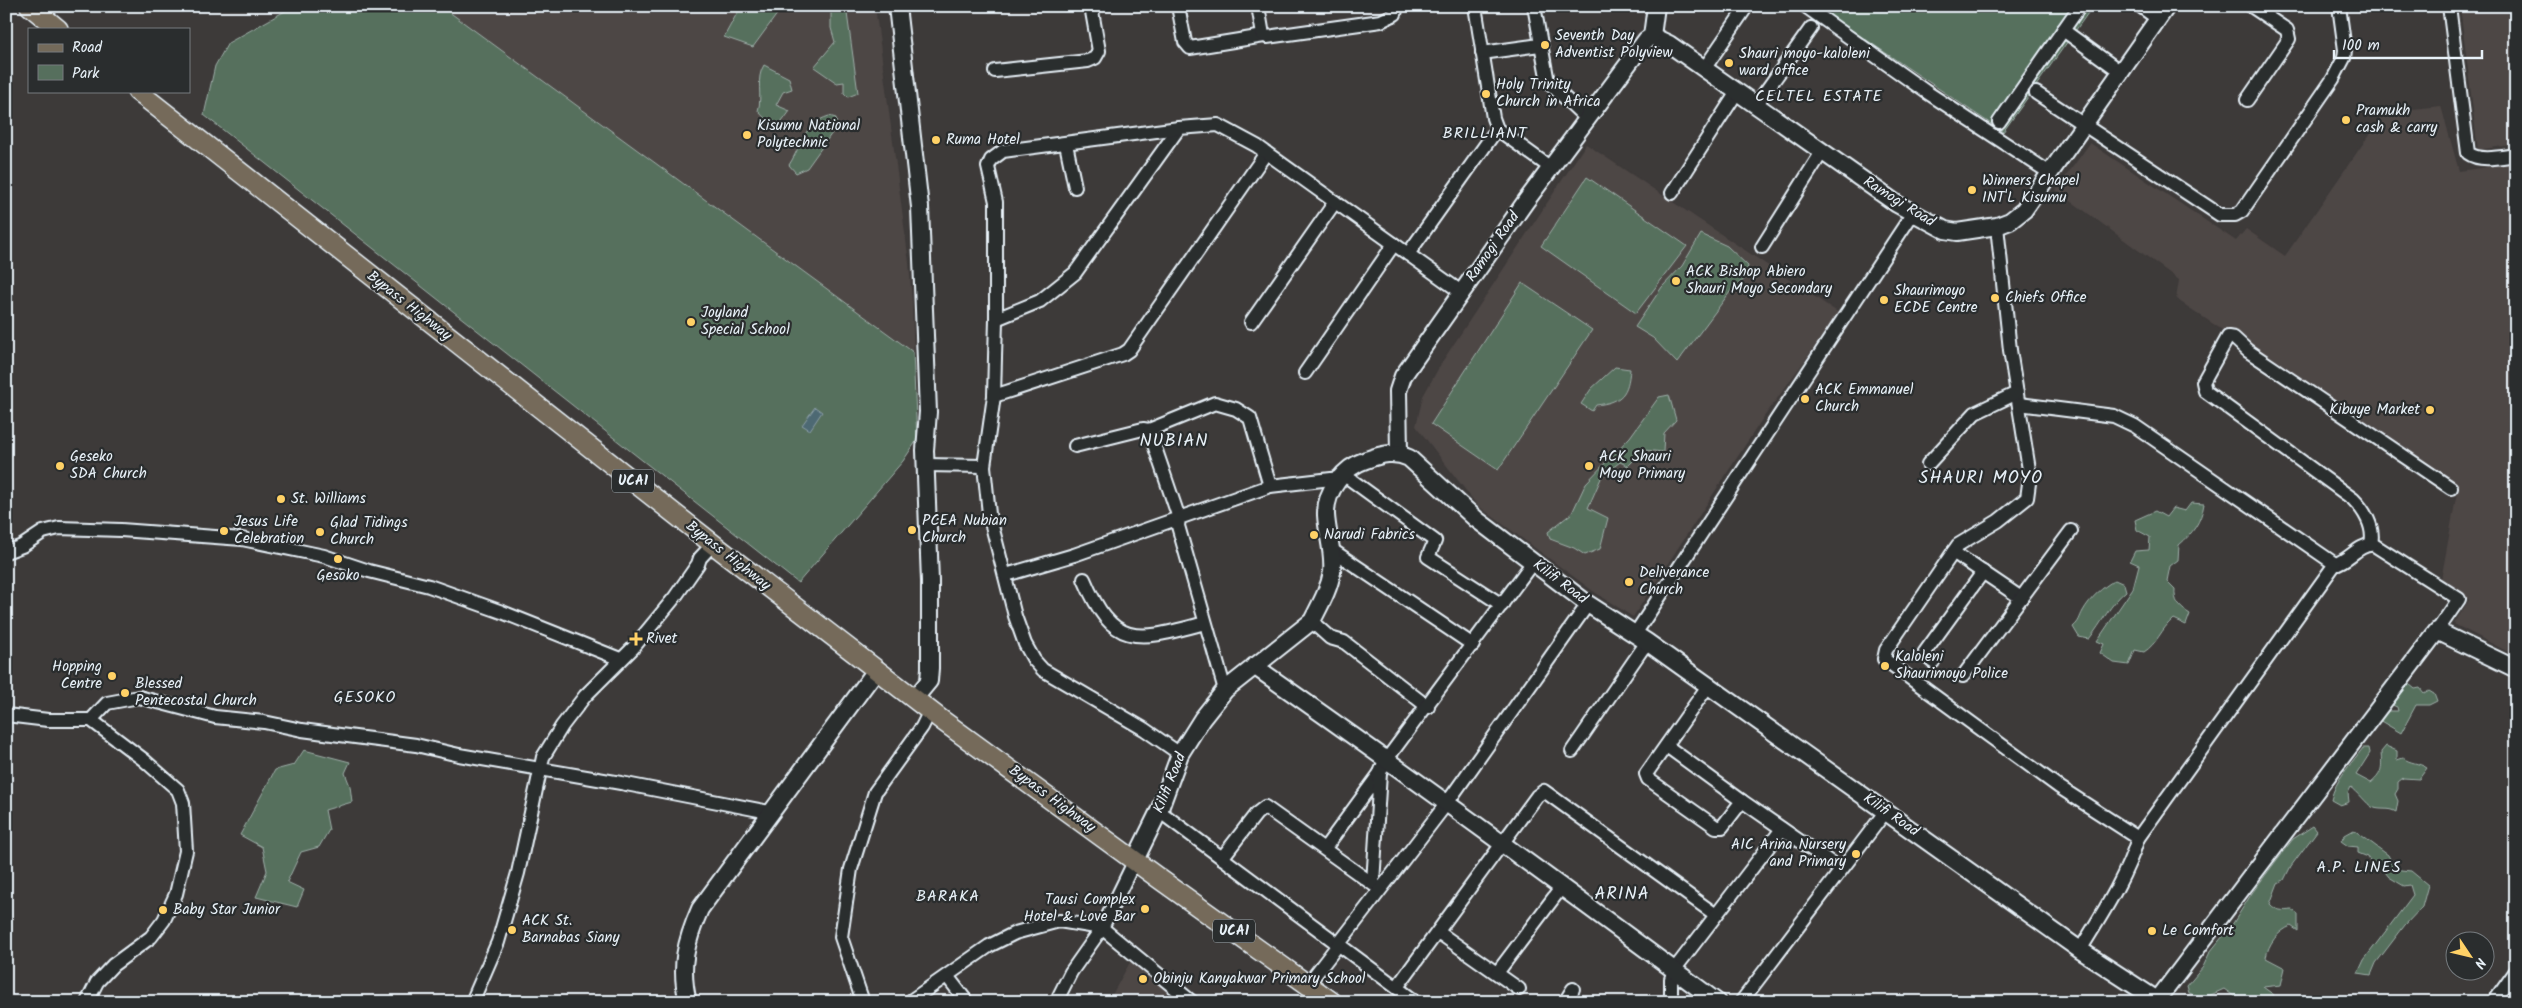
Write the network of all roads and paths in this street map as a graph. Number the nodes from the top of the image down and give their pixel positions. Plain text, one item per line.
1 (30, 6) edge
2 (897, 6) edge
3 (1091, 6) edge
4 (1178, 6) edge
5 (1258, 6) edge
6 (1397, 6) edge
7 (1475, 6) edge
8 (1534, 6) edge
9 (1656, 6) edge
10 (1746, 6) edge
11 (1805, 6) edge
12 (2080, 6) edge
13 (2140, 6) edge
14 (2251, 6) edge
15 (2339, 6) edge
16 (2449, 6) edge
17 (2163, 12) edge
18 (57, 28) edge
19 (1812, 28) dead end
20 (2063, 30) junction
21 (1264, 36) junction
22 (1652, 36) junction
23 (1540, 45) junction
24 (1482, 54) junction
25 (1704, 69) junction
26 (995, 71) dead end
27 (2121, 72) junction
28 (138, 92) edge
29 (1737, 92) junction
30 (2036, 93) dead end
31 (2247, 100) dead end
32 (1756, 105) junction
33 (1587, 119) junction
34 (1999, 122) dead end
35 (2084, 125) junction
36 (1179, 128) junction
37 (1497, 129) junction
38 (1066, 144) junction
39 (1822, 152) junction
40 (1266, 153) junction
41 (2516, 155) edge
42 (1551, 168) junction
43 (2050, 173) junction
44 (1075, 187) dead end
45 (1672, 193) dead end
46 (1335, 202) junction
47 (1913, 213) junction
48 (1997, 226) junction
49 (1394, 244) junction
50 (1762, 247) dead end
51 (1408, 254) junction
52 (1461, 292) junction
53 (996, 319) junction
54 (1251, 322) dead end
55 (1305, 373) dead end
56 (994, 396) junction
57 (2018, 399) junction
58 (1149, 430) junction
59 (1075, 446) dead end
60 (1398, 453) junction
61 (1928, 464) dead end
62 (926, 466) junction
63 (984, 466) junction
64 (1342, 476) junction
65 (1270, 486) junction
66 (2451, 488) dead end
67 (1179, 518) junction
68 (2071, 531) dead end
69 (713, 544) junction
70 (2372, 544) junction
71 (1332, 550) junction
72 (6, 552) edge
73 (1953, 552) junction
74 (1533, 562) junction
75 (2335, 564) junction
76 (1983, 572) junction
77 (1006, 575) junction
78 (1084, 579) dead end
79 (2021, 598) junction
80 (1588, 604) junction
81 (1502, 606) junction
82 (1311, 621) junction
83 (1205, 623) junction
84 (2437, 630) junction
85 (1641, 638) junction
86 (1473, 645) junction
87 (620, 660) junction
88 (1933, 662) dead end
89 (1254, 666) junction
90 (877, 669) junction
91 (2516, 669) edge
92 (1963, 676) dead end
93 (1708, 686) junction
94 (1225, 690) junction
95 (915, 698) junction
96 (1428, 707) junction
97 (930, 711) junction
98 (6, 715) edge
99 (91, 720) junction
100 (1668, 746) junction
101 (1572, 751) dead end
102 (1180, 754) junction
103 (1383, 766) junction
104 (540, 769) junction
105 (1742, 801) junction
106 (1447, 803) junction
107 (1886, 810) junction
108 (1159, 811) junction
109 (769, 812) junction
110 (1782, 829) junction
111 (2138, 838) junction
112 (1504, 844) junction
113 (1325, 848) junction
114 (1222, 858) junction
115 (1135, 860) junction
116 (1840, 869) junction
117 (1377, 887) junction
118 (1561, 888) junction
119 (1716, 915) junction
120 (1102, 928) junction
121 (1438, 932) junction
122 (1340, 944) junction
123 (2080, 950) junction
124 (1674, 970) junction
125 (2516, 971) edge
126 (1497, 973) junction
127 (946, 976) junction
128 (1308, 984) junction
129 (1397, 987) junction
130 (1519, 989) dead end
131 (1573, 989) dead end
132 (2157, 1001) edge
133 (87, 1002) edge
134 (472, 1002) edge
135 (688, 1002) edge
136 (863, 1002) edge
137 (909, 1002) edge
138 (968, 1002) edge
139 (1056, 1002) edge
140 (1192, 1002) edge
141 (1332, 1002) edge
142 (1416, 1002) edge
143 (1564, 1002) edge
144 (1671, 1002) edge
145 (1717, 1002) edge
146 (1741, 1002) edge
147 (2494, 1002) edge

1 - 18 main road
2 - 62 street
3 - 26 street
4 - 21 street
5 - 21 street
6 - 21 street
7 - 24 street
8 - 23 street
9 - 22 street
10 - 25 street
11 - 43 street
12 - 20 street
13 - 17 street
14 - 31 street
15 - 35 street
16 - 41 street
17 - 27 street, Ramogi Road
19 - 32 street
20 - 27 street
20 - 34 street
22 - 25 street, Ramogi Road
22 - 33 street, Ramogi Road
23 - 24 street
23 - 33 street
24 - 37 street
25 - 29 street, Ramogi Road
27 - 35 street, Ramogi Road
28 - 69 main road, Bypass Highway / UCA1
29 - 32 street, Ramogi Road
29 - 45 street
30 - 35 street
32 - 39 street, Ramogi Road
33 - 42 street, Ramogi Road
35 - 43 street, Ramogi Road
36 - 38 street
36 - 40 street
36 - 53 street
37 - 42 street
37 - 51 street
38 - 44 street
38 - 53 street
39 - 47 street, Ramogi Road
39 - 50 street
40 - 46 street
40 - 56 street
42 - 52 street, Ramogi Road
43 - 48 street, Ramogi Road
46 - 49 street
46 - 54 street
47 - 48 street, Ramogi Road
47 - 85 street
48 - 57 street
49 - 51 street
49 - 55 street
51 - 52 street
52 - 60 street, Ramogi Road
53 - 56 street
56 - 63 street
57 - 61 street
57 - 73 street
57 - 75 street
58 - 59 street
58 - 65 street
58 - 67 street
60 - 64 street, Kilifi Road
60 - 74 street, Kilifi Road
62 - 63 street
62 - 95 street
63 - 77 street
64 - 65 street
64 - 71 street, Kilifi Road
64 - 81 street
65 - 67 street
66 - 70 street
67 - 77 street
67 - 83 street
68 - 79 street
69 - 87 street
69 - 90 main road, Bypass Highway / UCA1
70 - 75 street
70 - 84 street
71 - 82 street, Kilifi Road
71 - 86 street
72 - 87 street
73 - 76 street
73 - 111 street
74 - 80 street, Kilifi Road
74 - 81 street
75 - 111 street
76 - 79 street
76 - 88 street
77 - 102 street
78 - 83 street
79 - 92 street
80 - 85 street, Kilifi Road
80 - 106 street
81 - 86 street
82 - 89 street, Kilifi Road
82 - 96 street
83 - 94 street
84 - 91 street
84 - 132 street
85 - 93 street, Kilifi Road
85 - 101 street
86 - 96 street
87 - 104 street
89 - 94 street, Kilifi Road
89 - 103 street
90 - 95 main road, Bypass Highway / UCA1
90 - 109 street
93 - 100 street
93 - 107 street, Kilifi Road
94 - 102 street, Kilifi Road
95 - 97 main road, Bypass Highway / UCA1
96 - 103 street
97 - 115 main road, Bypass Highway / UCA1
97 - 136 street
98 - 99 street
99 - 104 street
99 - 133 street
100 - 105 street
100 - 105 street
102 - 108 street, Kilifi Road
103 - 106 street
103 - 113 street
103 - 117 street
104 - 109 street
104 - 134 street
105 - 110 street
106 - 112 street
106 - 117 street
107 - 116 street
107 - 123 street, Kilifi Road
108 - 114 street
108 - 115 street, Kilifi Road
109 - 135 street
110 - 116 street
110 - 119 street
111 - 123 street
112 - 118 street
112 - 119 street
112 - 121 street
113 - 114 street
113 - 117 street
114 - 122 street
115 - 120 street
115 - 128 main road, Bypass Highway / UCA1
116 - 146 street
117 - 122 street
118 - 124 street
118 - 126 street
119 - 124 street
120 - 127 street
120 - 139 street
120 - 140 street
121 - 126 street
121 - 129 street
122 - 128 street
122 - 129 street
123 - 132 street, Kilifi Road
124 - 144 street
124 - 145 street
125 - 147 street
126 - 130 street
127 - 137 street
127 - 138 street
128 - 141 main road, Bypass Highway / UCA1
129 - 142 street
131 - 143 street

